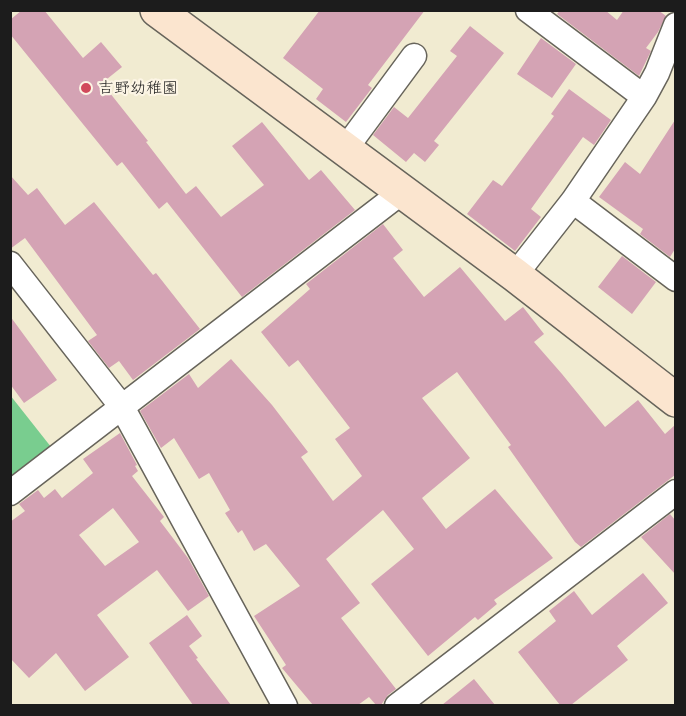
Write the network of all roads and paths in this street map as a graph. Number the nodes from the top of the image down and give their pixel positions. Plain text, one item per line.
1 (157, 10) edge
2 (529, 11) edge
3 (675, 25) edge
4 (414, 56) dead end
5 (644, 97) junction
6 (346, 148) junction
7 (403, 191) junction
8 (573, 201) junction
9 (10, 264) edge
10 (514, 275) junction
11 (675, 279) edge
12 (675, 400) edge
13 (122, 407) junction
14 (675, 492) edge
15 (10, 493) edge
16 (285, 705) edge
17 (397, 705) edge

1 - 6 street
2 - 5 street
3 - 5 street
4 - 6 street
5 - 8 street
6 - 7 street
7 - 10 street
7 - 13 street
8 - 10 street
8 - 11 street
9 - 13 street
10 - 12 street
13 - 15 street
13 - 16 street
14 - 17 street

